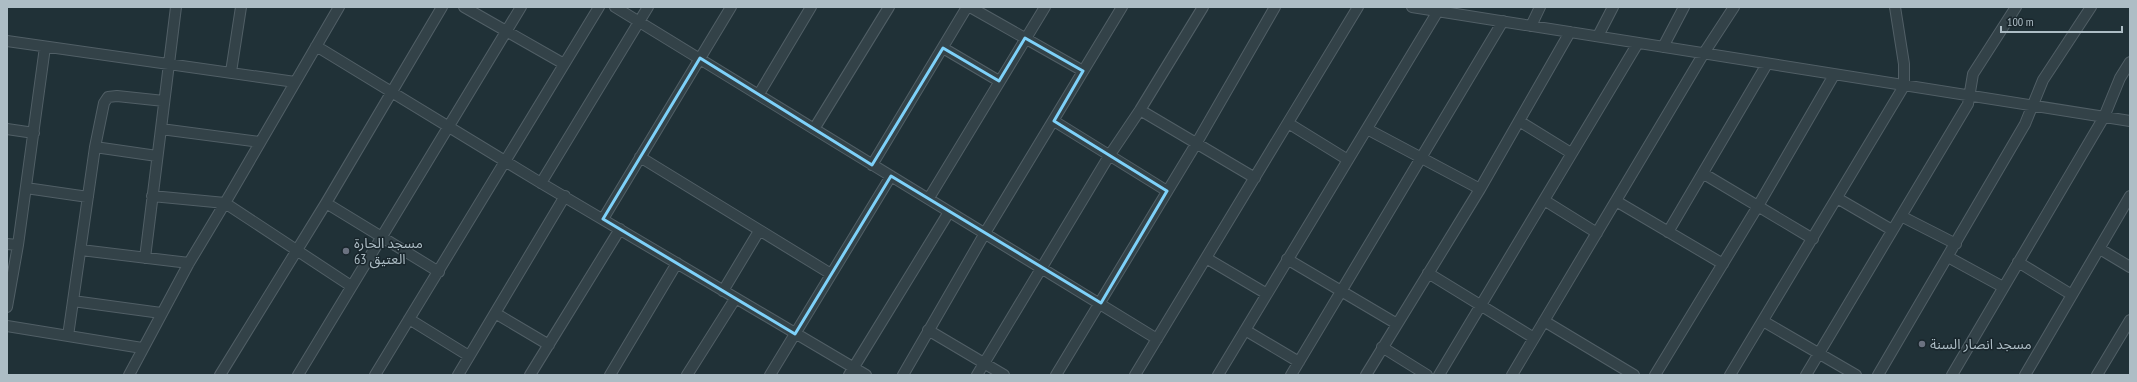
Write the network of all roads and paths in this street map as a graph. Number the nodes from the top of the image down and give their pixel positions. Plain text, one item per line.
1 (176, 7) edge
2 (241, 7) edge
3 (339, 7) edge
4 (442, 7) edge
5 (464, 7) edge
6 (520, 7) edge
7 (599, 7) edge
8 (615, 7) edge
9 (648, 7) edge
10 (731, 7) edge
11 (811, 7) edge
12 (888, 7) edge
13 (966, 7) edge
14 (970, 7) edge
15 (1045, 7) edge
16 (1122, 7) edge
17 (1203, 7) edge
18 (1276, 7) edge
19 (1358, 7) edge
20 (1412, 7) edge
21 (1540, 7) edge
22 (1613, 7) edge
23 (1684, 7) edge
24 (1734, 7) edge
25 (1894, 7) edge
26 (2016, 7) edge
27 (2091, 7) edge
28 (1438, 11) junction
29 (1464, 11) edge
30 (639, 22) junction
31 (1503, 22) junction
32 (1531, 26) junction
33 (505, 31) junction
34 (1570, 32) junction
35 (1598, 36) junction
36 (1025, 38) junction
37 (7, 41) edge
38 (1638, 43) junction
39 (316, 46) junction
40 (45, 47) junction
41 (1663, 47) junction
42 (943, 48) junction
43 (1704, 53) junction
44 (700, 58) junction
45 (2130, 62) edge
46 (168, 63) junction
47 (564, 64) junction
48 (1767, 64) junction
49 (1083, 70) junction
50 (231, 72) junction
51 (1834, 76) junction
52 (999, 81) junction
53 (295, 82) junction
54 (1904, 86) junction
55 (392, 92) junction
56 (758, 94) junction
57 (1970, 97) junction
58 (164, 101) junction
59 (2032, 106) junction
60 (1140, 110) junction
61 (2104, 117) junction
62 (1519, 121) junction
63 (2130, 121) edge
64 (1054, 122) junction
65 (1288, 123) junction
66 (449, 127) junction
67 (7, 129) edge
68 (161, 129) junction
69 (814, 129) junction
70 (1367, 129) junction
71 (34, 133) junction
72 (260, 142) junction
73 (1196, 144) junction
74 (95, 147) junction
75 (1571, 153) junction
76 (157, 156) junction
77 (1109, 156) junction
78 (640, 157) junction
79 (1422, 157) junction
80 (1348, 160) junction
81 (506, 161) junction
82 (872, 165) junction
83 (1704, 174) junction
84 (891, 176) junction
85 (1255, 178) junction
86 (541, 183) junction
87 (26, 188) junction
88 (1480, 189) junction
89 (1167, 191) junction
90 (152, 196) junction
91 (565, 196) junction
92 (2130, 196) edge
93 (88, 197) junction
94 (929, 198) junction
95 (1837, 198) junction
96 (1544, 200) junction
97 (1616, 201) junction
98 (225, 203) junction
99 (326, 203) junction
100 (1758, 206) junction
101 (949, 212) junction
102 (1901, 216) junction
103 (604, 219) junction
104 (620, 229) junction
105 (1892, 230) junction
106 (759, 231) junction
107 (1668, 232) junction
108 (985, 233) junction
109 (1597, 233) junction
110 (382, 236) junction
111 (1813, 239) junction
112 (7, 244) edge
113 (1956, 244) junction
114 (18, 245) junction
115 (2100, 249) junction
116 (81, 250) junction
117 (297, 250) junction
118 (1948, 257) junction
119 (145, 258) junction
120 (1206, 258) junction
121 (1287, 259) junction
122 (2018, 262) junction
123 (189, 263) junction
124 (676, 263) junction
125 (1723, 264) junction
126 (2130, 267) edge
127 (1042, 268) junction
128 (439, 272) junction
129 (1428, 273) junction
130 (831, 274) junction
131 (351, 286) junction
132 (2003, 286) junction
133 (723, 291) junction
134 (1342, 292) junction
135 (1267, 294) junction
136 (2072, 295) junction
137 (735, 299) junction
138 (73, 301) junction
139 (1101, 303) junction
140 (1482, 306) junction
141 (7, 307) edge
142 (495, 313) junction
143 (161, 314) junction
144 (409, 320) junction
145 (2130, 320) edge
146 (1544, 321) junction
147 (1763, 321) junction
148 (1397, 324) junction
149 (7, 326) edge
150 (928, 330) junction
151 (1245, 330) junction
152 (795, 334) junction
153 (68, 336) junction
154 (1534, 338) junction
155 (1157, 339) junction
156 (549, 345) junction
157 (1382, 347) junction
158 (142, 348) junction
159 (1818, 353) junction
160 (469, 356) junction
161 (1299, 362) junction
162 (984, 363) junction
163 (851, 371) edge
164 (129, 375) edge
165 (220, 375) edge
166 (298, 375) edge
167 (376, 375) edge
168 (458, 375) edge
169 (530, 375) edge
170 (610, 375) edge
171 (687, 375) edge
172 (770, 375) edge
173 (866, 375) edge
174 (903, 375) edge
175 (977, 375) edge
176 (1004, 375) edge
177 (1056, 375) edge
178 (1135, 375) edge
179 (1218, 375) edge
180 (1291, 375) edge
181 (1366, 375) edge
182 (1427, 375) edge
183 (1439, 375) edge
184 (1512, 375) edge
185 (1634, 375) edge
186 (1655, 375) edge
187 (1730, 375) edge
188 (1806, 375) edge
189 (1856, 375) edge
190 (1878, 375) edge
191 (1952, 375) edge
192 (2026, 375) edge
193 (2098, 375) edge

1 - 46 street
2 - 50 street
3 - 39 street
4 - 55 street
5 - 33 street
6 - 33 street
7 - 47 street
8 - 30 street
9 - 30 street
10 - 44 street
11 - 56 street
12 - 69 street
13 - 42 street
14 - 36 street
15 - 36 street
16 - 49 street
17 - 60 street
18 - 73 street
19 - 65 street
20 - 28 street
21 - 32 street
22 - 35 street
23 - 41 street
24 - 43 street
25 - 54 street
26 - 57 street
27 - 59 street
28 - 29 street
28 - 70 street
29 - 31 street
30 - 44 street
30 - 86 street
31 - 32 street
31 - 79 street
32 - 34 street
33 - 47 street
33 - 66 street
34 - 35 street
34 - 62 street
35 - 38 street
36 - 49 street
36 - 52 street
37 - 40 street
38 - 41 street
38 - 75 street
39 - 53 street
39 - 55 street
40 - 46 street
40 - 71 street
41 - 43 street
42 - 52 street
42 - 82 street
43 - 48 street
43 - 97 street
44 - 56 street
44 - 78 street
45 - 61 street
46 - 50 street
46 - 58 street
47 - 81 street
48 - 51 street
48 - 83 street
49 - 64 street
50 - 53 street
51 - 54 street
51 - 100 street
52 - 94 street
53 - 72 street
54 - 57 street
54 - 95 street
55 - 66 street
55 - 99 street
56 - 69 street
57 - 59 street
57 - 102 street
58 - 68 street
58 - 74 street
59 - 61 street
59 - 113 street
60 - 73 street
60 - 77 street
61 - 63 street
61 - 122 street
62 - 75 street
62 - 88 street
64 - 77 street
64 - 108 street
65 - 80 street
65 - 85 street
66 - 81 street
66 - 110 street
67 - 71 street
68 - 72 street
68 - 76 street
69 - 82 street
70 - 79 street
70 - 80 street
71 - 87 street
72 - 98 street
73 - 85 street
73 - 89 street
74 - 76 street
74 - 93 street
75 - 96 street
76 - 90 street
77 - 89 street
77 - 127 street
78 - 103 street
78 - 106 street
79 - 88 street
79 - 134 street
80 - 121 street
81 - 86 street
81 - 128 street
82 - 84 street
83 - 100 street
83 - 107 street
84 - 94 street
84 - 130 street
85 - 120 street
86 - 91 street
87 - 93 street
87 - 114 street
88 - 129 street
89 - 139 street
90 - 98 street
90 - 119 street
91 - 103 street
91 - 142 street
92 - 115 street
93 - 116 street
94 - 101 street
95 - 105 street
95 - 111 street
96 - 109 street
96 - 140 street
97 - 107 street
97 - 109 street
98 - 117 street
98 - 123 street
99 - 110 street
99 - 117 street
100 - 111 street
100 - 125 street
101 - 108 street
101 - 163 street
102 - 105 street
102 - 113 street
103 - 104 street
104 - 124 street
104 - 156 street
105 - 159 street
106 - 130 street
106 - 133 street
107 - 125 street
108 - 127 street
108 - 150 street
109 - 146 street
110 - 128 street
110 - 131 street
111 - 147 street
112 - 114 street
113 - 118 street
114 - 141 street
115 - 126 street
115 - 136 street
116 - 119 street
116 - 138 street
117 - 131 street
117 - 165 street
118 - 132 street
118 - 190 street
119 - 123 street
120 - 135 street
120 - 155 street
121 - 134 street
121 - 135 street
122 - 132 street
122 - 136 street
123 - 143 street
124 - 133 street
124 - 170 street
125 - 186 street
127 - 139 street
127 - 162 street
128 - 144 street
129 - 140 street
129 - 148 street
130 - 152 street
131 - 166 street
132 - 191 street
133 - 137 street
134 - 148 street
134 - 161 street
135 - 151 street
136 - 192 street
137 - 152 street
137 - 171 street
138 - 143 street
138 - 153 street
139 - 155 street
139 - 177 street
140 - 154 street
140 - 183 street
142 - 156 street
142 - 160 street
143 - 158 street
144 - 160 street
144 - 167 street
145 - 193 street
146 - 154 street
146 - 185 street
147 - 159 street
147 - 187 street
148 - 157 street
149 - 153 street
150 - 162 street
150 - 174 street
151 - 161 street
151 - 179 street
152 - 163 street
152 - 172 street
153 - 158 street
154 - 184 street
155 - 178 street
156 - 169 street
157 - 181 street
157 - 182 street
158 - 164 street
159 - 188 street
159 - 189 street
160 - 168 street
161 - 180 street
162 - 175 street
162 - 176 street
163 - 173 street

